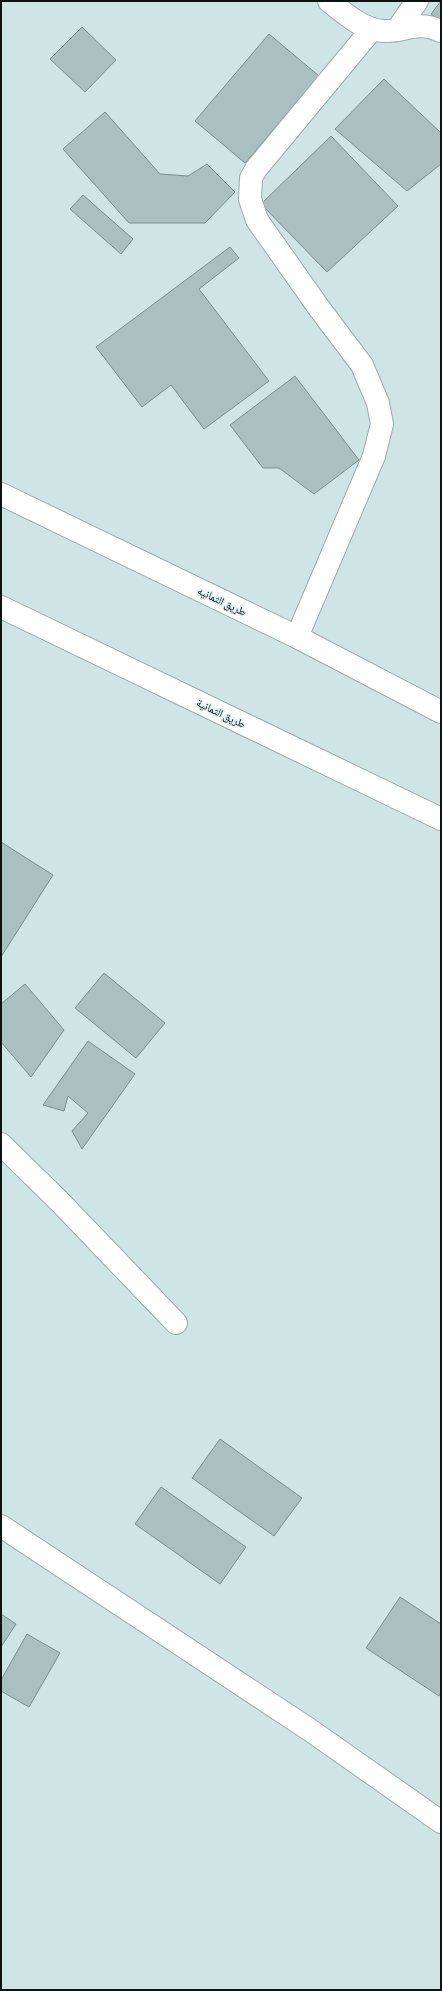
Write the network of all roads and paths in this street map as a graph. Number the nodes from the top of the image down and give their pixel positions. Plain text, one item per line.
1 (329, 1) edge
2 (417, 1) edge
3 (372, 29) junction
4 (397, 30) junction
5 (441, 31) edge
6 (1, 494) edge
7 (1, 607) edge
8 (297, 637) junction
9 (441, 712) edge
10 (441, 819) edge
11 (1, 1144) edge
12 (176, 1323) dead end
13 (1, 1526) edge
14 (441, 1822) edge

1 - 3 street
2 - 4 street
3 - 4 street
3 - 8 street
4 - 5 street
6 - 8 street, طريق الثمانيه
7 - 10 street, طريق الثمانية
8 - 9 street, طريق الثمانيه
11 - 12 street
13 - 14 street

